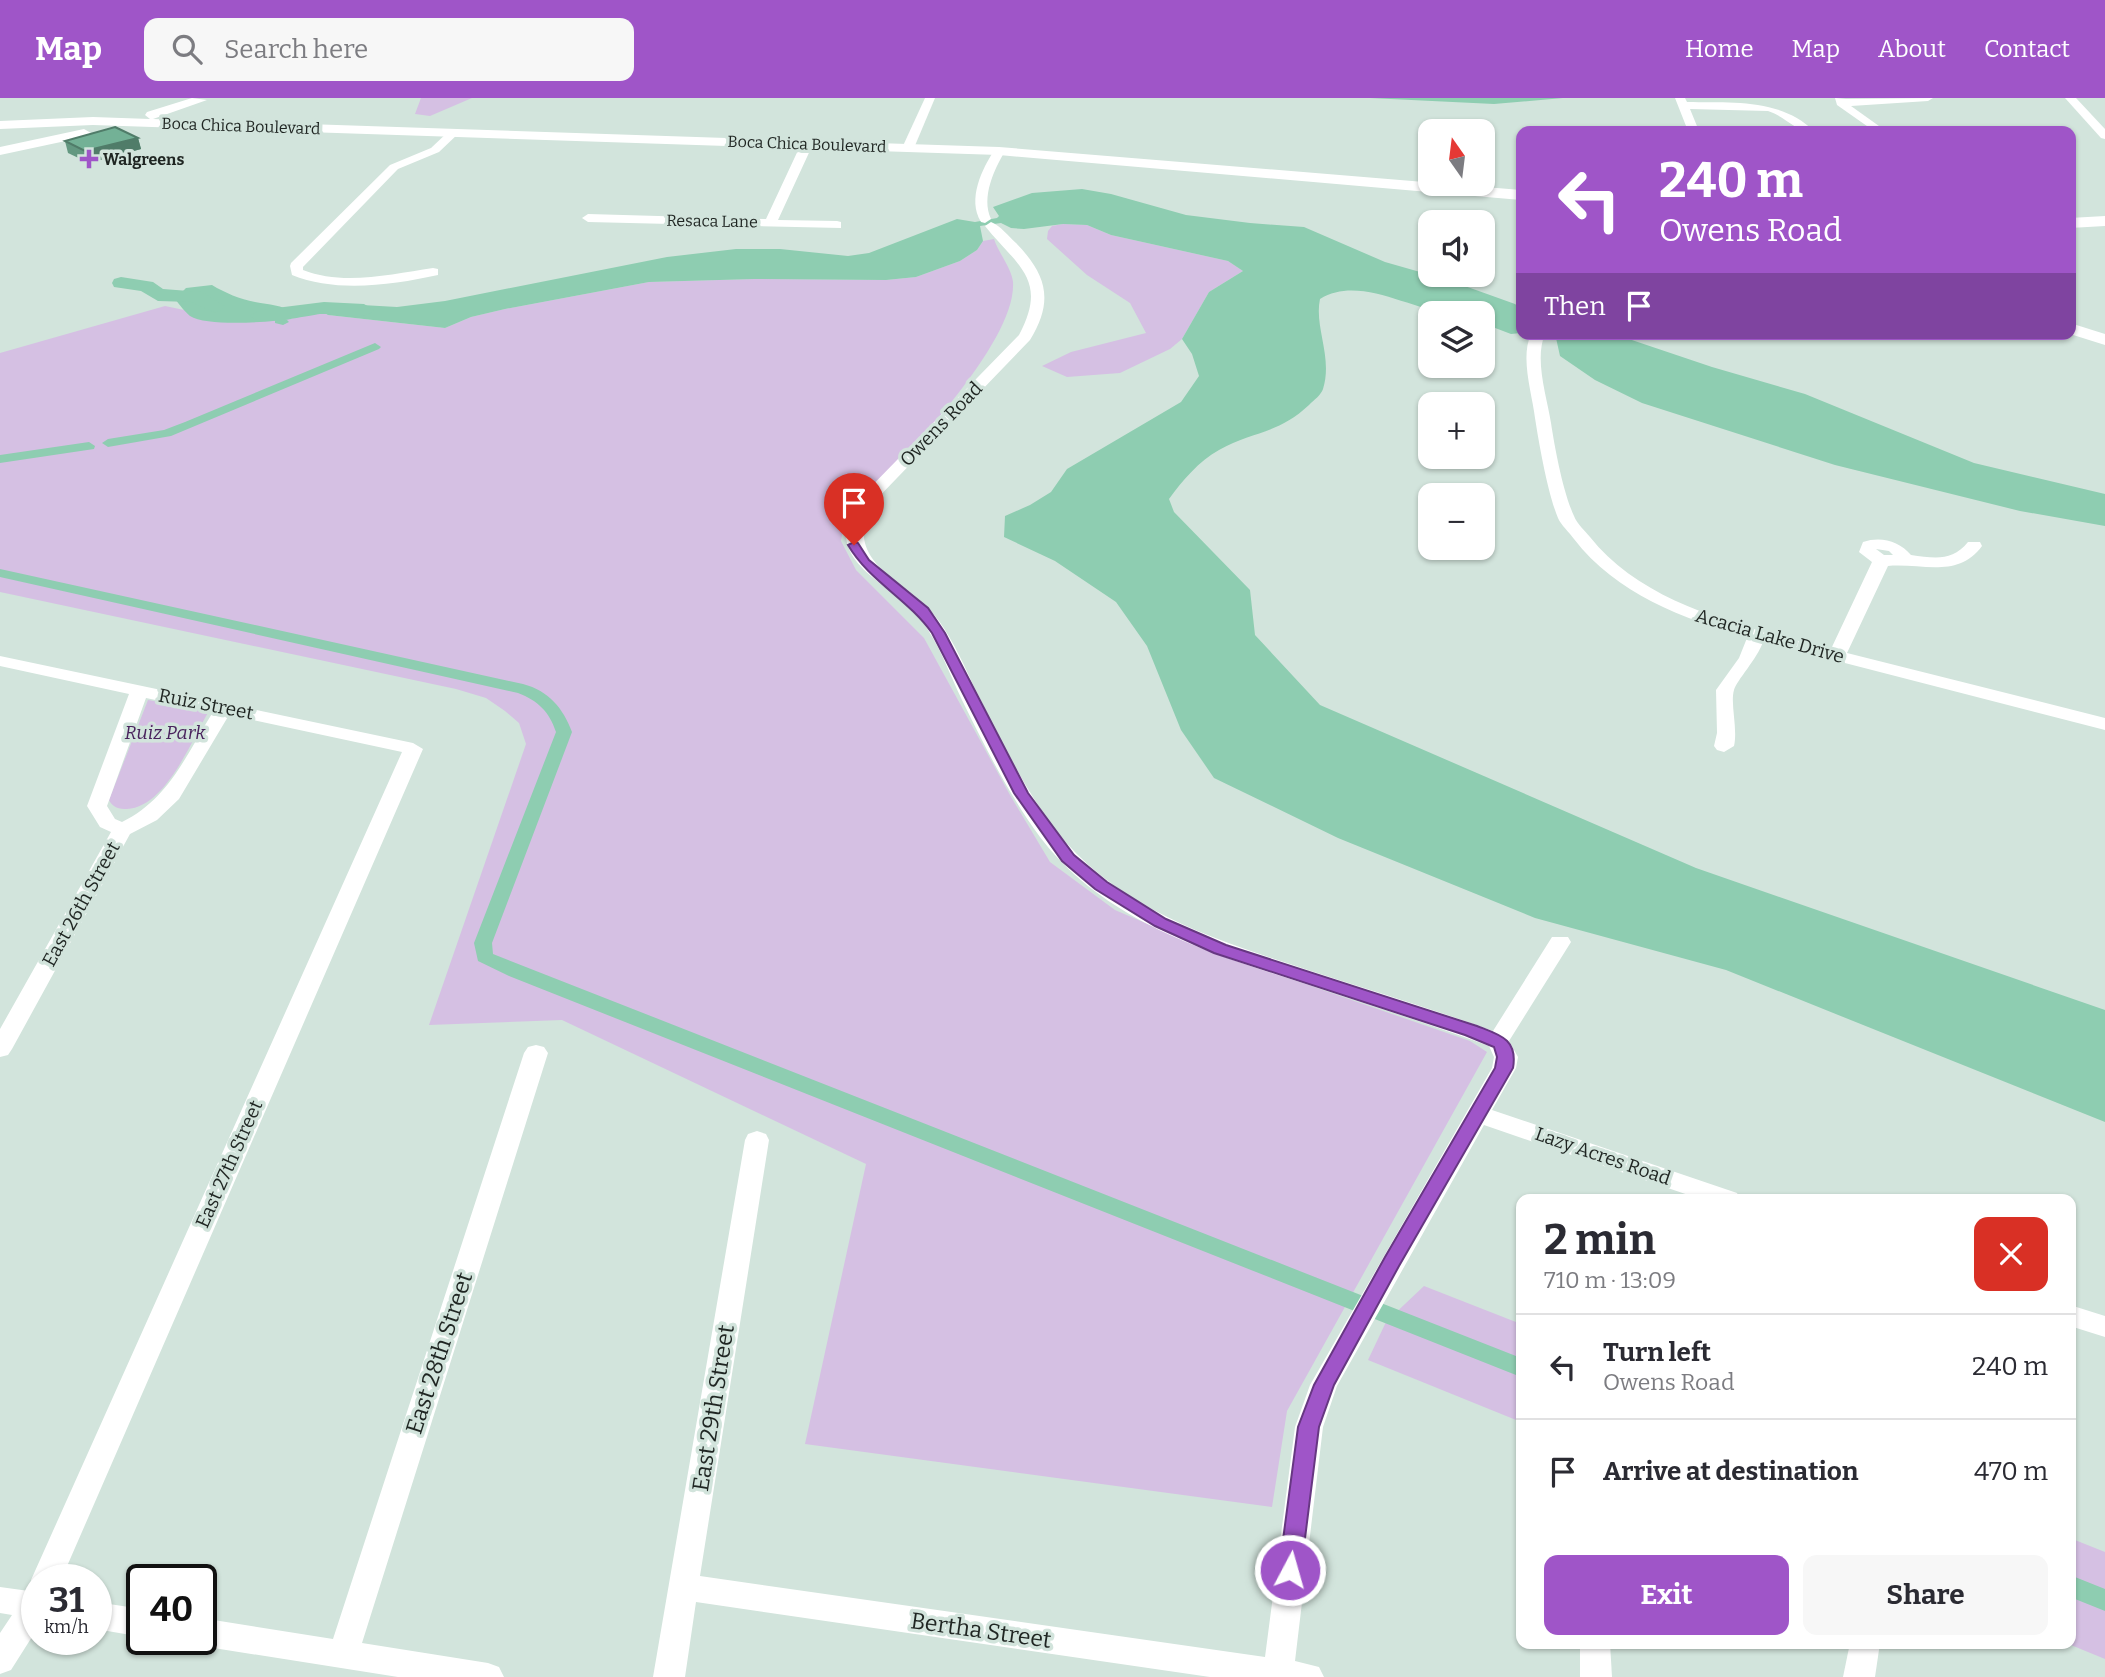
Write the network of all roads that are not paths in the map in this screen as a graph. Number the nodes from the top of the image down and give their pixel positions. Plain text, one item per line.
1 (930, 98) edge
2 (1928, 98) edge
3 (2070, 98) edge
4 (204, 99) edge
5 (1681, 101) edge
6 (1840, 101) edge
7 (177, 106) junction
8 (0, 119) edge
9 (41, 120) junction
10 (97, 121) junction
11 (124, 122) junction
12 (0, 125) edge
13 (186, 125) junction
14 (1691, 126) edge
15 (1801, 126) edge
16 (1874, 126) edge
17 (453, 133) junction
18 (48, 136) junction
19 (69, 136) junction
20 (2105, 136) edge
21 (807, 144) junction
22 (19, 146) junction
23 (908, 148) junction
24 (0, 151) edge
25 (999, 151) junction
26 (1516, 195) edge
27 (588, 218) dead end
28 (2105, 221) edge
29 (769, 223) junction
30 (2076, 223) edge
31 (836, 225) dead end
32 (433, 272) dead end
33 (2076, 330) edge
34 (1536, 340) edge
35 (2105, 341) edge
36 (1974, 546) dead end
37 (1757, 635) junction
38 (1837, 656) junction
39 (0, 661) edge
40 (140, 690) junction
41 (225, 707) junction
42 (2105, 724) edge
43 (1724, 746) dead end
44 (412, 749) joint
45 (122, 830) junction
46 (1560, 942) dead end
47 (1498, 1041) junction
48 (0, 1049) edge
49 (536, 1053) dead end
50 (1479, 1114) junction
51 (757, 1140) dead end
52 (1713, 1194) edge
53 (2076, 1317) edge
54 (2105, 1327) edge
55 (54, 1564) edge
56 (683, 1587) junction
57 (21, 1599) edge
58 (0, 1600) edge
59 (21, 1627) edge
60 (217, 1634) edge
61 (1595, 1649) edge
62 (1864, 1649) edge
63 (343, 1654) junction
64 (0, 1660) edge
65 (1288, 1676) edge
66 (488, 1677) edge
67 (669, 1677) edge
68 (1596, 1677) edge
69 (1859, 1677) edge

1 - 23 street
2 - 6 street
3 - 20 street
4 - 7 main road
5 - 14 street
5 - 15 street
6 - 16 street
7 - 9 main road
7 - 10 main road
7 - 11 main road
7 - 13 main road
8 - 9 main road, Boca Chica Boulevard
9 - 10 main road, Boca Chica Boulevard
9 - 12 main road, Boca Chica Boulevard
9 - 18 main road
10 - 11 main road, Boca Chica Boulevard
10 - 18 main road
11 - 13 main road, Boca Chica Boulevard
11 - 19 main road
13 - 17 main road, Boca Chica Boulevard
13 - 19 main road
17 - 21 main road, Boca Chica Boulevard
17 - 32 street
18 - 22 main road
19 - 22 main road
21 - 23 main road, Boca Chica Boulevard
21 - 29 street
22 - 24 main road
23 - 25 main road, Boca Chica Boulevard
25 - 26 main road, Boca Chica Boulevard
25 - 47 street, Owens Road
27 - 29 street, Resaca Lane
28 - 30 main road
29 - 31 street, Resaca Lane
33 - 35 main road
34 - 37 street, Acacia Lake Drive
36 - 38 street
37 - 38 street, Acacia Lake Drive
37 - 43 street
38 - 42 street, Acacia Lake Drive
39 - 40 street, Ruiz Street
40 - 41 street, Ruiz Street
40 - 45 street
41 - 44 street, Ruiz Street
41 - 45 street, East 26th Street
44 - 55 street, East 27th Street
45 - 48 street, East 26th Street
46 - 47 street
47 - 50 street
49 - 63 street, East 28th Street
50 - 52 street, Lazy Acres Road
50 - 65 street
51 - 56 street, East 29th Street
53 - 54 street
56 - 65 street, Bertha Street
56 - 67 street, East 29th Street
57 - 58 street
59 - 64 street, East 27th Street
60 - 63 street
61 - 68 street
62 - 69 street
63 - 66 street

